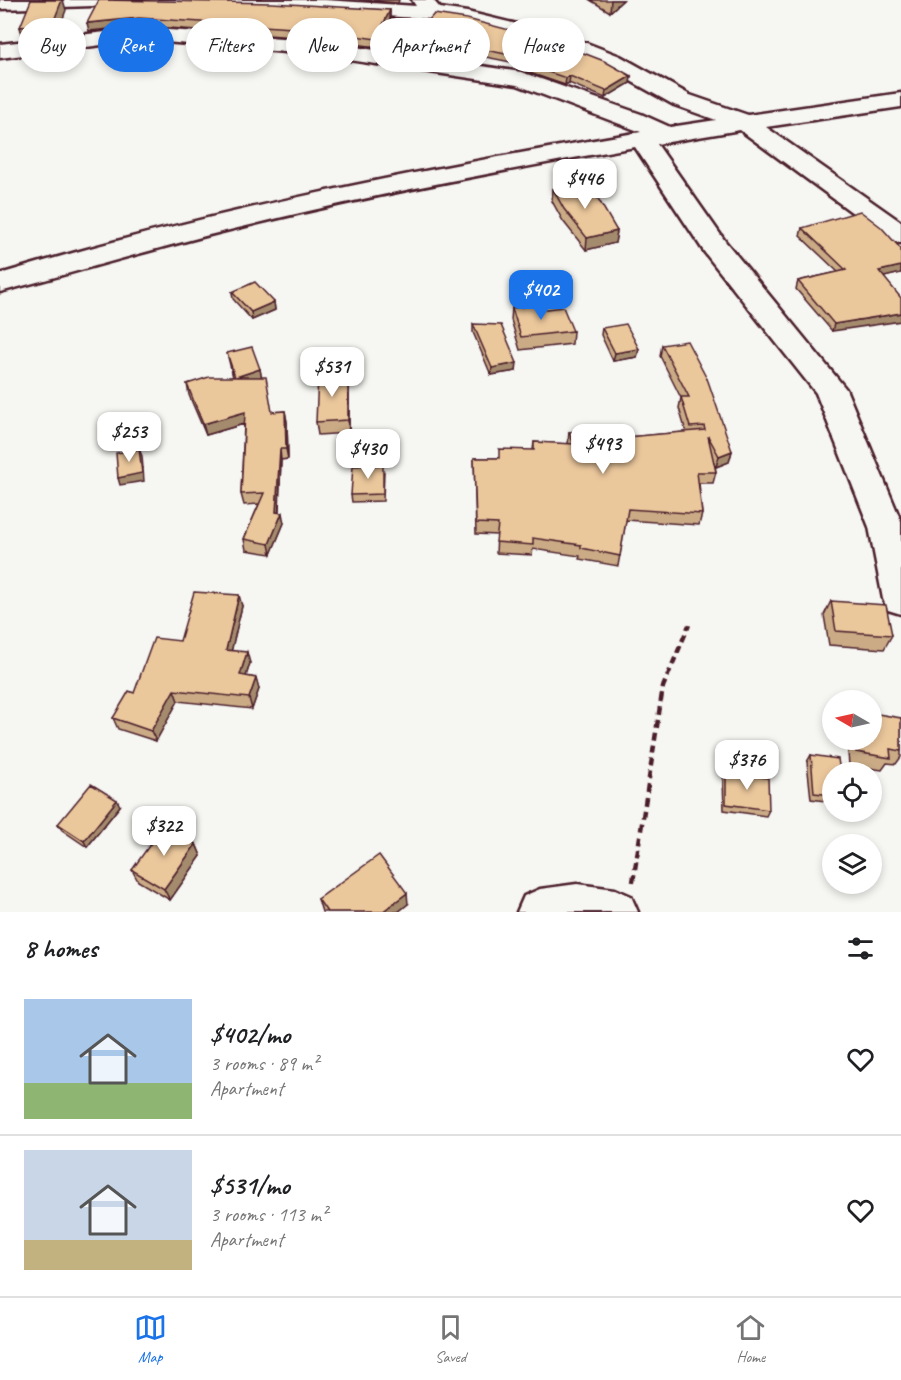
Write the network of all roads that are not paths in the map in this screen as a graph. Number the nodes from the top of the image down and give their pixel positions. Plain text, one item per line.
1 (93, 0) edge
2 (126, 0) edge
3 (0, 3) edge
4 (427, 7) edge
5 (0, 51) edge
6 (901, 100) edge
7 (742, 121) junction
8 (655, 137) junction
9 (901, 235) edge
10 (0, 283) edge
11 (901, 599) edge
12 (624, 900) edge
13 (540, 912) edge

1 - 3 street
2 - 4 street
4 - 7 street
5 - 8 street
6 - 7 street
7 - 8 street
7 - 9 street
8 - 10 street
8 - 11 street
12 - 13 street

